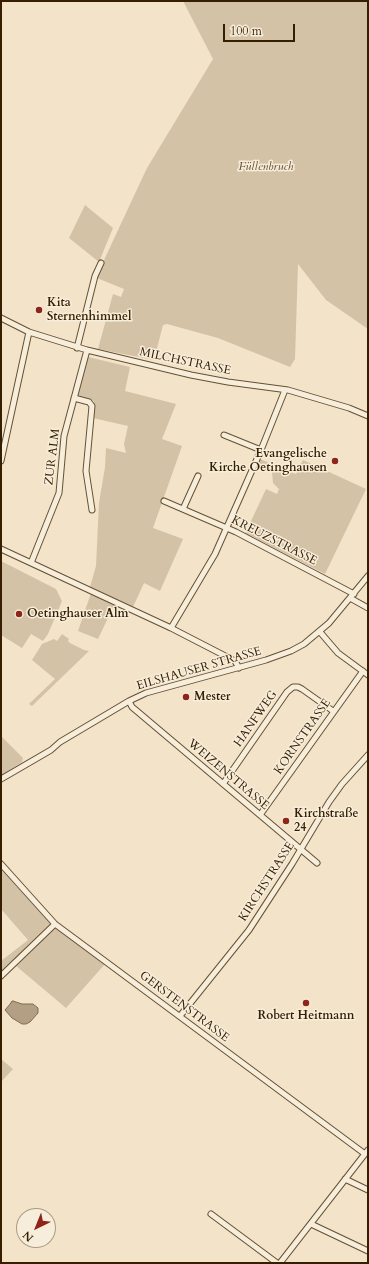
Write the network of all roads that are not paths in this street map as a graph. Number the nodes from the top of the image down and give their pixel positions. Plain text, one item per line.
1 (101, 263) dead end
2 (1, 318) edge
3 (29, 332) junction
4 (77, 348) junction
5 (87, 350) junction
6 (285, 390) junction
7 (74, 398) junction
8 (368, 416) edge
9 (224, 435) dead end
10 (260, 450) junction
11 (1, 461) edge
12 (198, 476) dead end
13 (164, 501) dead end
14 (183, 509) junction
15 (92, 510) dead end
16 (226, 527) junction
17 (1, 549) edge
18 (31, 563) junction
19 (368, 576) edge
20 (352, 596) junction
21 (368, 608) edge
22 (171, 628) junction
23 (320, 632) junction
24 (239, 668) junction
25 (363, 671) junction
26 (368, 675) edge
27 (129, 701) junction
28 (333, 712) junction
29 (368, 755) edge
30 (1, 779) edge
31 (223, 784) junction
32 (260, 815) junction
33 (300, 849) junction
34 (316, 863) dead end
35 (1, 864) edge
36 (55, 924) junction
37 (1, 976) edge
38 (180, 1016) junction
39 (367, 1152) edge
40 (345, 1179) junction
41 (368, 1190) edge
42 (211, 1214) dead end
43 (311, 1224) junction
44 (368, 1251) edge
45 (277, 1263) edge
46 (280, 1263) edge

1 - 4 street
2 - 3 street, MILCHSTRASSE
3 - 4 street, MILCHSTRASSE
3 - 11 street
4 - 5 street, MILCHSTRASSE
5 - 6 street, MILCHSTRASSE
5 - 7 street, ZUR ALM
6 - 8 street, MILCHSTRASSE
6 - 10 street
7 - 15 street
7 - 18 street, ZUR ALM
9 - 10 street
10 - 16 street
12 - 14 street
13 - 14 street, KREUZSTRASSE
14 - 16 street, KREUZSTRASSE
16 - 20 street, KREUZSTRASSE
16 - 22 street
17 - 18 street
18 - 22 street
19 - 20 street, EILSHAUSER STRASSE
20 - 21 street, KREUZSTRASSE
20 - 23 street, EILSHAUSER STRASSE
22 - 24 street
23 - 24 street, EILSHAUSER STRASSE
23 - 25 street
24 - 27 street, EILSHAUSER STRASSE
25 - 26 street
25 - 28 street, KORNSTRASSE
27 - 30 street, EILSHAUSER STRASSE
27 - 31 street, WEIZENSTRASSE
28 - 31 street, HANFWEG
28 - 32 street, KORNSTRASSE
29 - 33 street, KIRCHSTRASSE
31 - 32 street, WEIZENSTRASSE
32 - 33 street, WEIZENSTRASSE
33 - 34 street, WEIZENSTRASSE
33 - 38 street, KIRCHSTRASSE
35 - 36 street, GERSTENSTRASSE
36 - 37 street
36 - 38 street, GERSTENSTRASSE
38 - 39 street, GERSTENSTRASSE
39 - 40 street
40 - 41 street
40 - 43 street
42 - 45 street
43 - 44 street
43 - 46 street

